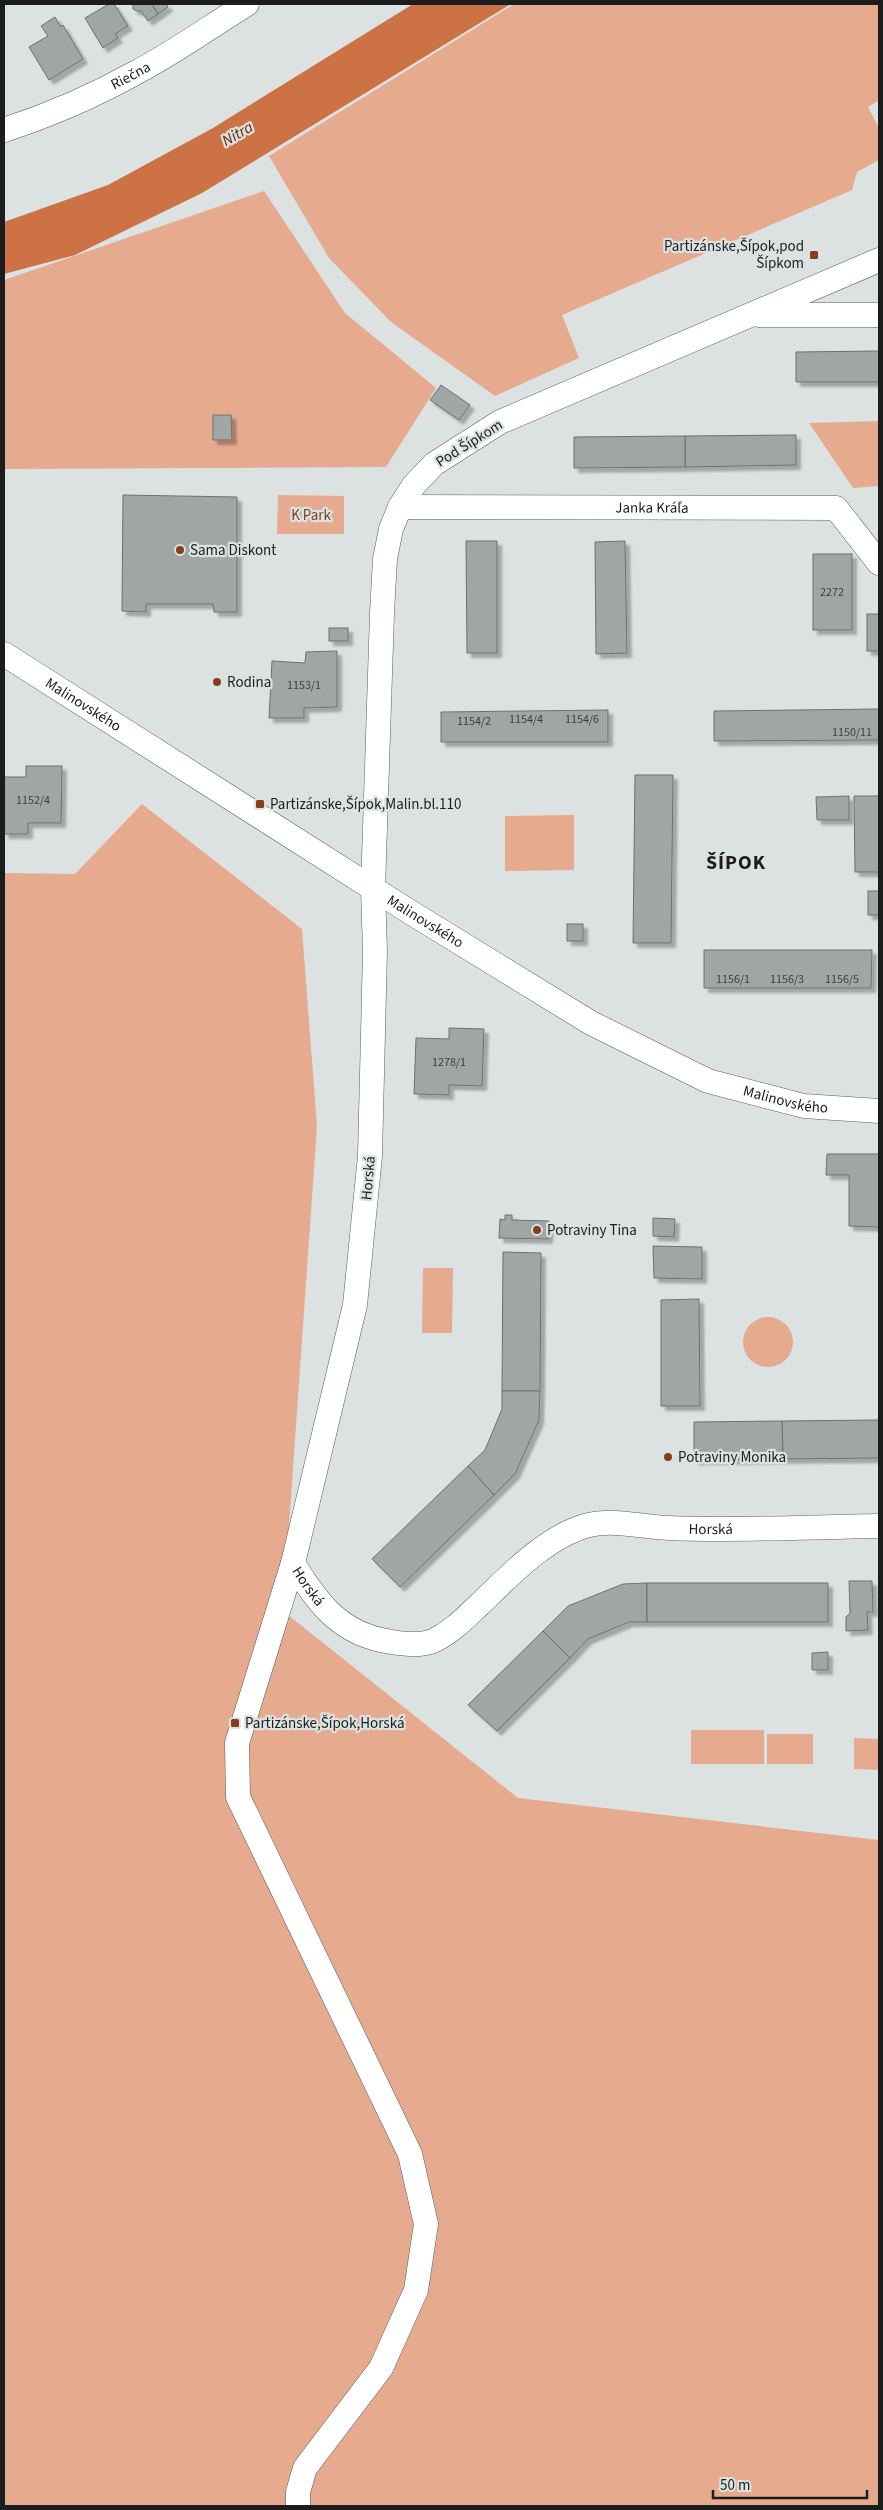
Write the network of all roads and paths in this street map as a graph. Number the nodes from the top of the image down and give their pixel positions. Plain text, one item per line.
1 (247, 4) edge
2 (4, 130) edge
3 (879, 260) edge
4 (879, 314) edge
5 (747, 315) junction
6 (400, 507) junction
7 (879, 563) edge
8 (4, 654) edge
9 (373, 889) junction
10 (410, 912) junction
11 (375, 935) junction
12 (879, 1111) edge
13 (879, 1526) edge
14 (293, 1563) junction
15 (298, 2506) edge

1 - 2 street, Riečna
3 - 5 street, Pod Šípkom
4 - 5 street
5 - 6 street, Pod Šípkom
6 - 7 street, Janka Kráľa
6 - 9 street, Pod Šípkom
8 - 9 street, Malinovského
9 - 10 street, Malinovského
9 - 11 street, Horská
10 - 11 street
10 - 12 street, Malinovského
11 - 14 street, Horská
13 - 14 street, Horská
14 - 15 street

